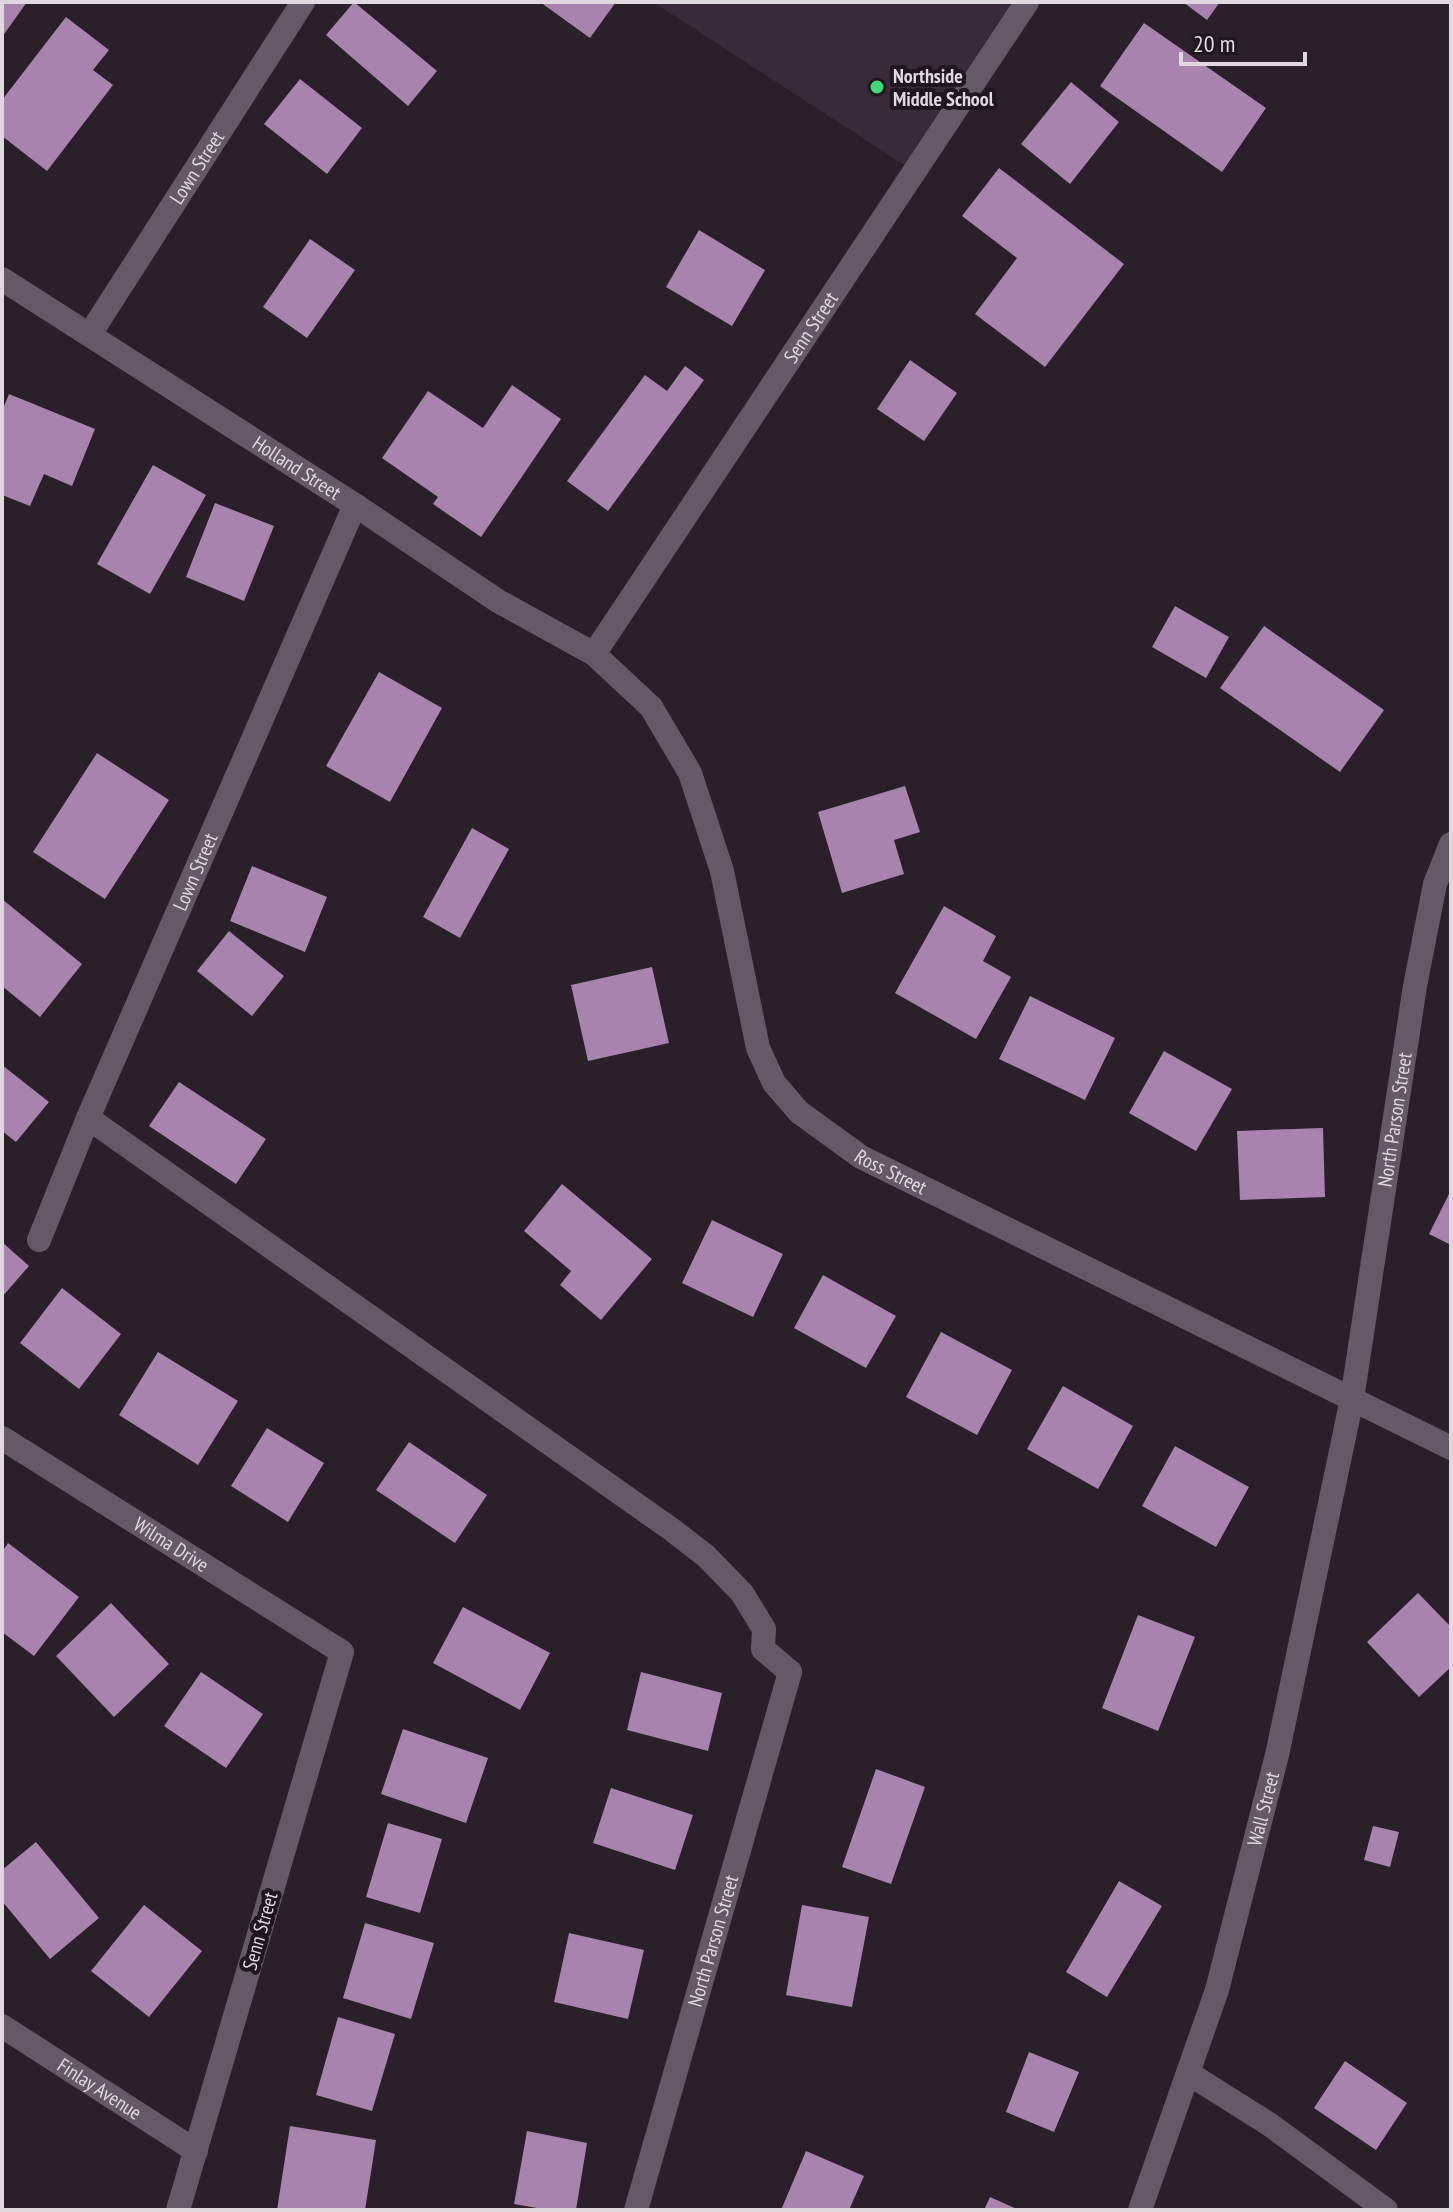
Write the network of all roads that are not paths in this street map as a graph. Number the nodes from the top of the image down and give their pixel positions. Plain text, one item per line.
1 (303, 2) edge
2 (1027, 2) edge
3 (2, 279) edge
4 (90, 334) junction
5 (355, 505) junction
6 (594, 654) junction
7 (1451, 844) edge
8 (88, 1118) junction
9 (39, 1240) dead end
10 (1352, 1399) junction
11 (2, 1438) edge
12 (1451, 1448) edge
13 (342, 1652) joint
14 (2, 2026) edge
15 (1188, 2073) junction
16 (196, 2151) junction
17 (178, 2210) edge
18 (636, 2210) edge
19 (1140, 2210) edge
20 (1386, 2210) edge

1 - 4 street, Lown Street
2 - 6 street, Senn Street
3 - 4 street, Holland Street
4 - 5 street, Holland Street
5 - 6 street, Holland Street
5 - 8 street, Lown Street
6 - 10 street, Ross Street
7 - 10 street, North Parson Street
8 - 9 street, Lown Street
8 - 18 street, North Parson Street
10 - 12 street, Ross Street
10 - 15 street, Wall Street
11 - 13 street, Wilma Drive
13 - 16 street, Senn Street
14 - 16 street, Finlay Avenue
15 - 19 street, Wall Street
15 - 20 street
16 - 17 street, Senn Street

